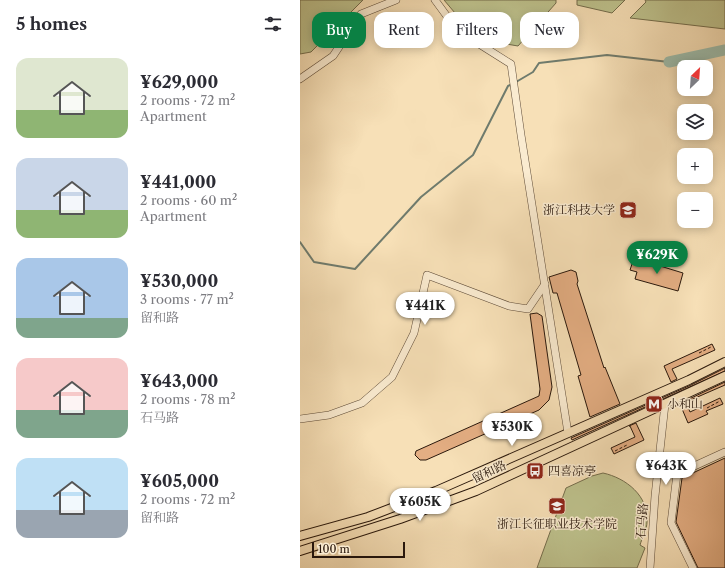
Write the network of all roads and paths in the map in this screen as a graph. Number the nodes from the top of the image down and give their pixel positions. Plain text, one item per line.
1 (396, 0) edge
2 (435, 0) edge
3 (300, 79) edge
4 (545, 284) junction
5 (711, 348) dead end
6 (699, 353) dead end
7 (725, 362) edge
8 (725, 376) edge
9 (720, 401) dead end
10 (665, 404) junction
11 (707, 408) dead end
12 (300, 419) edge
13 (568, 433) junction
14 (627, 445) dead end
15 (615, 451) dead end
16 (725, 452) edge
17 (300, 536) edge
18 (300, 551) edge
19 (650, 568) edge
20 (693, 568) edge

1 - 3 street
2 - 4 street
4 - 12 street
4 - 13 street
5 - 6 path
7 - 13 main road, 留和路
8 - 10 main road, 留和路
9 - 11 path
10 - 18 main road, 留和路
10 - 19 street, 石马路
13 - 17 main road, 留和路
14 - 15 path
16 - 20 street

